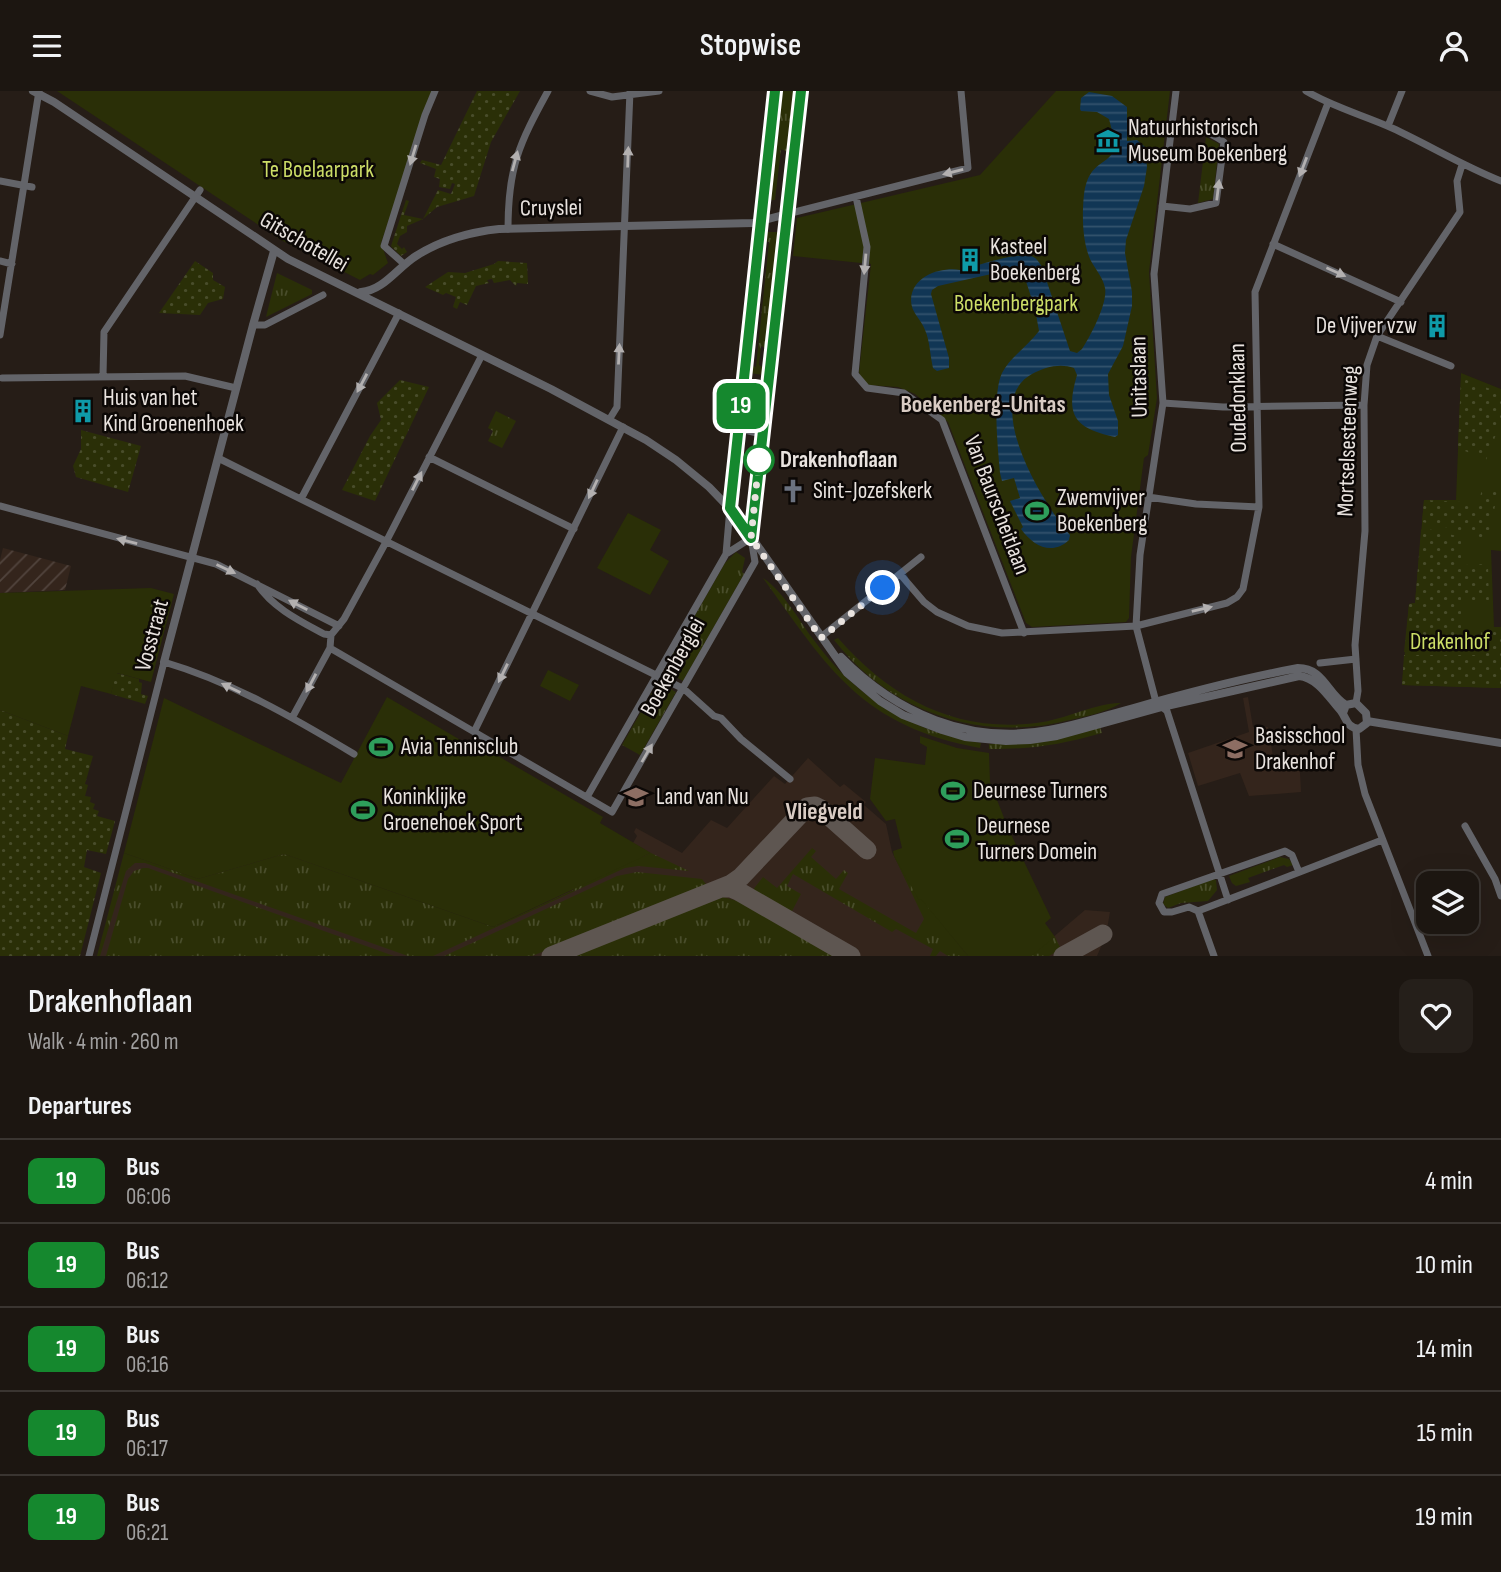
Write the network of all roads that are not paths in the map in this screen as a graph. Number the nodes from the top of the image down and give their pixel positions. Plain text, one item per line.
1 (435, 91) edge
2 (548, 91) edge
3 (590, 91) edge
4 (659, 91) edge
5 (775, 91) edge
6 (801, 91) edge
7 (961, 91) edge
8 (1176, 91) edge
9 (1402, 91) edge
10 (37, 92) edge
11 (1308, 92) edge
12 (630, 93) edge
13 (1328, 103) junction
14 (1172, 124) junction
15 (1388, 127) junction
16 (1462, 165) junction
17 (0, 181) edge
18 (1501, 181) edge
19 (28, 187) junction
20 (198, 194) junction
21 (856, 197) junction
22 (1162, 206) junction
23 (787, 214) junction
24 (762, 222) junction
25 (625, 226) junction
26 (508, 229) junction
27 (1273, 244) junction
28 (274, 251) junction
29 (0, 261) edge
30 (12, 264) junction
31 (404, 264) junction
32 (359, 292) junction
33 (323, 295) dead end
34 (1401, 302) junction
35 (399, 313) junction
36 (253, 325) junction
37 (0, 335) edge
38 (1377, 336) junction
39 (482, 355) junction
40 (1451, 366) dead end
41 (103, 376) junction
42 (1, 378) edge
43 (236, 388) junction
44 (1163, 403) junction
45 (1364, 405) junction
46 (1257, 407) junction
47 (609, 420) junction
48 (623, 427) junction
49 (738, 428) junction
50 (762, 434) junction
51 (429, 457) junction
52 (218, 458) junction
53 (1148, 497) junction
54 (301, 499) junction
55 (0, 506) edge
56 (1259, 507) junction
57 (730, 508) junction
58 (574, 529) junction
59 (751, 538) junction
60 (386, 542) junction
61 (726, 554) junction
62 (921, 557) dead end
63 (193, 558) junction
64 (900, 574) junction
65 (257, 584) junction
66 (532, 614) junction
67 (339, 625) junction
68 (1136, 626) junction
69 (1024, 633) junction
70 (331, 635) junction
71 (821, 638) junction
72 (330, 648) junction
73 (1356, 659) junction
74 (164, 662) junction
75 (1320, 663) dead end
76 (658, 675) junction
77 (684, 689) junction
78 (1356, 703) junction
79 (1159, 704) junction
80 (1345, 709) junction
81 (292, 718) junction
82 (1367, 720) junction
83 (1356, 729) junction
84 (474, 732) junction
85 (1501, 743) edge
86 (354, 754) dead end
87 (790, 779) dead end
88 (587, 797) junction
89 (1465, 826) dead end
90 (1382, 840) junction
91 (1299, 872) junction
92 (1219, 873) junction
93 (1498, 878) edge
94 (1501, 896) edge
95 (1228, 900) junction
96 (1198, 911) junction
97 (89, 956) edge
98 (1214, 956) edge
99 (1428, 956) edge

1 -> 31 street
26 -> 2 street
3 - 12 street
4 - 12 street
5 - 24 street, Boekenberglei
6 - 23 street, Boekenberglei
7 -> 21 street
8 - 14 street, Unitaslaan
9 - 15 street
10 - 19 street
10 - 20 street, Gitschotellei
11 - 13 street
25 -> 12 street
13 - 15 street
13 -> 27 street, Oudedonklaan
14 - 22 street, Unitaslaan
22 -> 14 street
15 - 16 street
16 - 18 street
16 - 34 street, Mortselsesteenweg
17 - 19 street
19 - 30 street
20 - 28 street, Gitschotellei
20 - 41 street
21 - 23 street
21 -> 69 street, Van Baurscheitlaan
22 - 44 street, Unitaslaan
23 - 24 street
23 - 50 street, Boekenberglei
24 - 25 street, Cruyslei
24 - 49 street, Boekenberglei
25 - 26 street, Cruyslei
47 -> 25 street
26 - 31 street, Cruyslei
27 -> 34 street
27 - 46 street, Oudedonklaan
28 - 32 street, Gitschotellei
28 - 36 street, Vosstraat
29 - 30 street
30 - 37 street
31 - 32 street, Cruyslei
32 - 35 street, Gitschotellei
33 - 36 street
34 - 38 street, Mortselsesteenweg
35 - 39 street, Gitschotellei
35 -> 54 street
36 - 43 street, Vosstraat
38 - 40 street
38 - 45 street, Mortselsesteenweg
39 - 47 street, Gitschotellei
39 - 51 street
41 - 42 street
41 - 43 street
43 - 52 street, Vosstraat
44 - 46 street
44 - 53 street, Unitaslaan
45 - 46 street
45 - 73 street, Mortselsesteenweg
46 - 56 street, Oudedonklaan
47 - 48 street
48 - 57 street
48 -> 58 street
49 - 50 street
49 - 57 street, Boekenberglei
50 - 59 street, Boekenberglei
51 - 58 street
60 -> 51 street
52 - 54 street
52 - 63 street, Vosstraat
53 - 56 street
53 - 68 street, Unitaslaan
54 - 60 street
63 -> 55 street
68 -> 56 street, Oudedonklaan
57 - 59 street
57 - 61 street, Boekenberglei
58 - 66 street
59 - 61 street, Boekenberglei
59 - 71 street
59 - 77 street, Boekenberglei
60 - 66 street
60 - 67 street
61 - 76 street, Boekenberglei
62 - 64 street
63 -> 65 street
63 - 74 street, Vosstraat
64 - 69 street
64 - 71 street
67 -> 65 street
65 - 70 street
66 - 76 street
66 -> 84 street
67 - 70 street
68 - 69 street
68 - 79 street, Unitaslaan
70 - 72 street
71 - 79 street
72 -> 81 street
72 - 84 street
73 - 75 street
73 - 78 street, Mortselsesteenweg
81 -> 74 street
74 - 97 street, Vosstraat
76 - 77 street
76 - 88 street, Boekenberglei
77 - 87 street
88 -> 77 street, Boekenberglei
78 - 80 street
78 - 82 street
79 - 80 street
79 - 92 street, Unitaslaan
80 - 83 street
81 - 86 street
82 - 83 street
82 - 85 street
83 - 90 street
84 - 88 street
89 - 93 street
90 - 91 street
90 - 99 street
91 - 92 street
91 - 95 street
92 - 95 street, Unitaslaan
92 - 96 street
93 - 94 street
95 - 96 street
96 - 98 street

